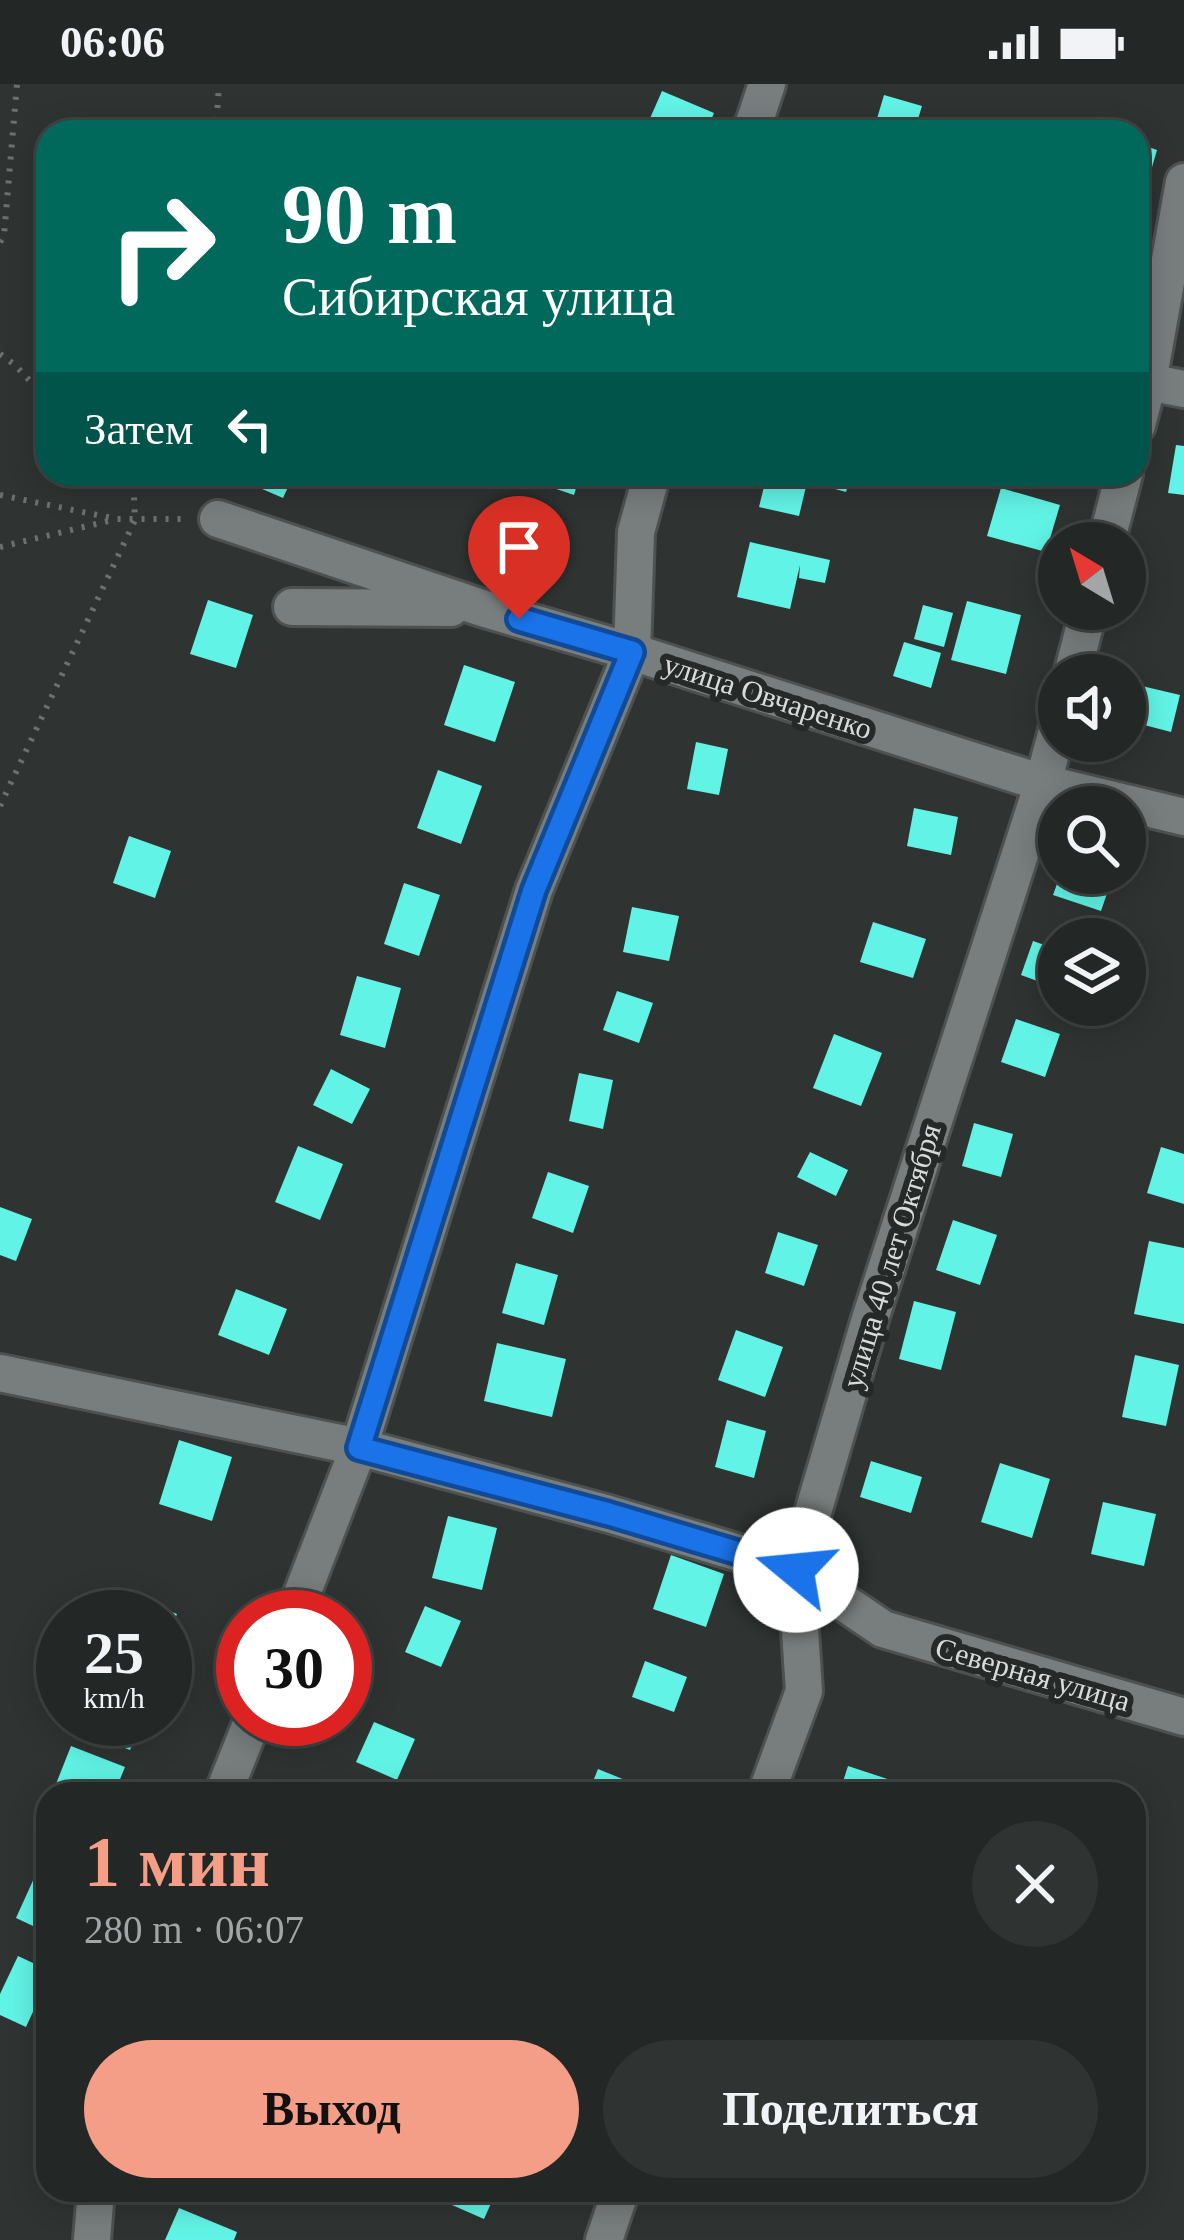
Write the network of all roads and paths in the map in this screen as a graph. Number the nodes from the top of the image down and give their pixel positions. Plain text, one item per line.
1 (17, 84) edge
2 (219, 84) edge
3 (767, 84) edge
4 (217, 120) edge
5 (755, 120) edge
6 (1184, 182) edge
7 (0, 242) edge
8 (0, 354) edge
9 (1166, 386) edge
10 (36, 387) edge
11 (134, 486) edge
12 (649, 486) edge
13 (1121, 486) edge
14 (0, 495) edge
15 (218, 519) joint
16 (117, 520) junction
17 (135, 520) junction
18 (1111, 522) edge
19 (0, 547) edge
20 (292, 607) dead end
21 (482, 608) junction
22 (632, 652) junction
23 (1049, 762) edge
24 (1043, 783) junction
25 (0, 806) edge
26 (1184, 817) edge
27 (0, 1373) edge
28 (359, 1448) junction
29 (796, 1570) junction
30 (304, 1590) edge
31 (1184, 1717) edge
32 (242, 1746) edge
33 (228, 1782) edge
34 (770, 1782) edge
35 (95, 2202) edge
36 (617, 2202) edge
37 (92, 2240) edge
38 (604, 2240) edge

1 - 7 path
2 - 4 path
3 - 5 street
6 - 9 street
8 - 10 path
11 - 17 path
12 - 22 street
13 - 18 street
14 - 16 path
15 - 17 path
15 - 21 street, улица Овчаренко
16 - 17 path
16 - 19 path
17 - 25 path
20 - 21 street
21 - 22 street, улица Овчаренко
22 - 24 street, улица Овчаренко
22 - 28 street
23 - 24 street, улица 40 лет Октября
24 - 26 street, улица Овчаренко
24 - 29 street, улица 40 лет Октября
27 - 28 street, Северная улица
28 - 29 street, Северная улица
28 - 30 street
29 - 31 street, Северная улица
29 - 34 street, улица 40 лет Октября
32 - 33 street
35 - 37 street
36 - 38 street

